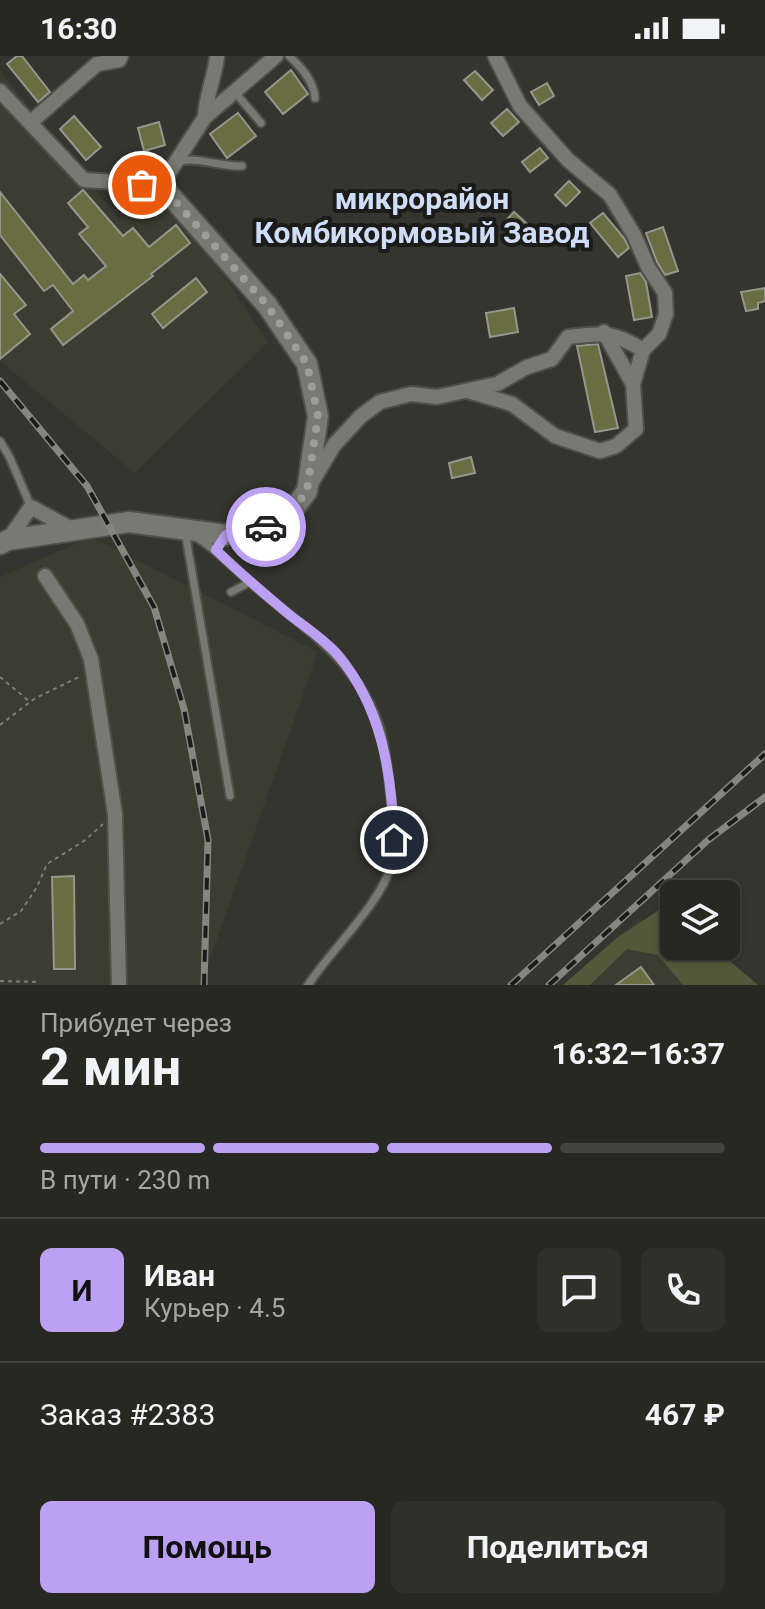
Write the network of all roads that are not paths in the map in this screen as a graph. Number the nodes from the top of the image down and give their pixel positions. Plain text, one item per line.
1 (121, 56) edge
2 (217, 56) edge
3 (276, 56) edge
4 (289, 56) edge
5 (495, 56) edge
6 (94, 60) edge
7 (0, 91) edge
8 (234, 91) junction
9 (315, 98) dead end
10 (205, 117) junction
11 (31, 122) junction
12 (261, 123) dead end
13 (174, 162) junction
14 (242, 166) dead end
15 (161, 185) junction
16 (604, 332) junction
17 (643, 350) junction
18 (633, 384) junction
19 (464, 389) junction
20 (0, 441) edge
21 (307, 491) junction
22 (31, 507) junction
23 (184, 529) junction
24 (75, 531) junction
25 (4, 542) edge
26 (221, 543) junction
27 (45, 576) dead end
28 (250, 582) junction
29 (231, 592) dead end
30 (230, 796) dead end
31 (119, 985) edge
32 (308, 985) edge

1 - 6 street
2 - 10 street
3 - 8 street
4 - 9 lane
5 - 17 street
6 - 11 street
7 - 11 street
8 - 10 street
8 - 12 lane
10 - 13 street
11 - 15 street
13 - 14 lane
13 - 15 street
15 - 21 street
16 - 17 street
16 - 18 street
16 - 19 street
17 - 18 street
18 - 19 street
19 - 21 street
20 - 22 lane
21 - 26 street
22 - 24 street
22 - 25 street
23 - 24 street
23 - 26 street
23 - 30 lane
24 - 25 street
26 - 28 lane
27 - 31 street
28 - 29 lane
28 - 32 lane

